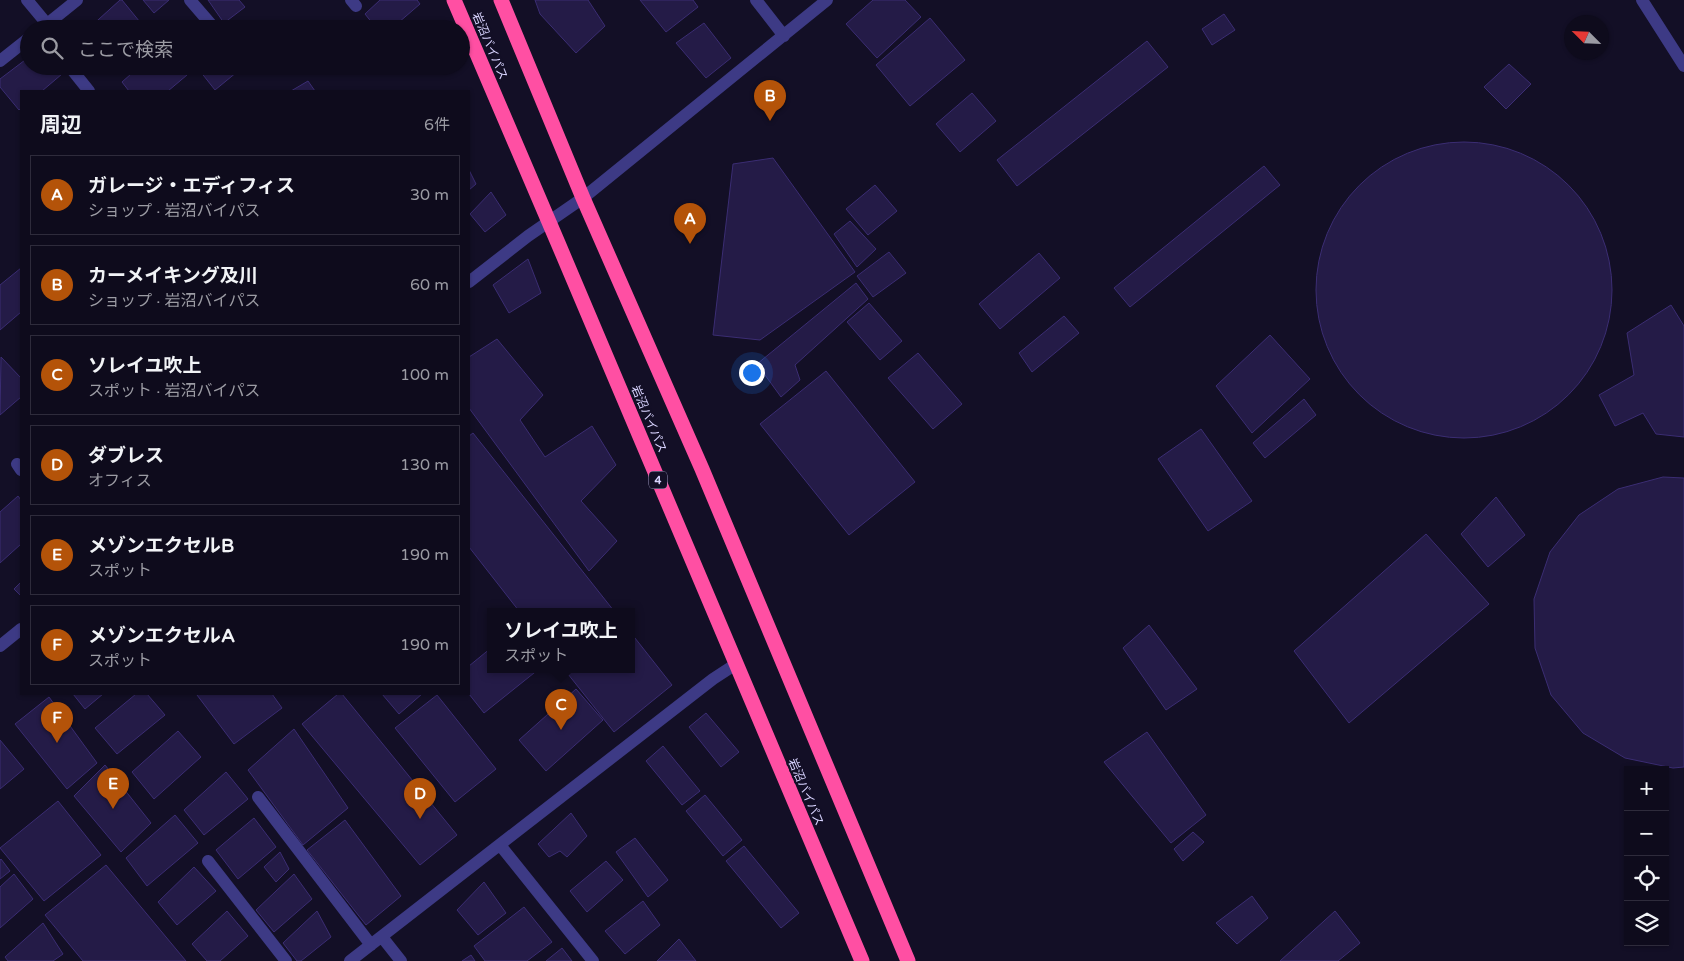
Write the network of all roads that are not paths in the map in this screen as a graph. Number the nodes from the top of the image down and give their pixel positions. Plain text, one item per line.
1 (27, 0) edge
2 (77, 0) edge
3 (190, 0) edge
4 (454, 0) edge
5 (501, 0) edge
6 (756, 0) edge
7 (827, 0) edge
8 (1642, 0) edge
9 (40, 20) edge
10 (52, 20) edge
11 (207, 20) edge
12 (463, 20) edge
13 (784, 36) junction
14 (470, 37) edge
15 (20, 45) edge
16 (0, 61) edge
17 (1684, 66) edge
18 (76, 75) edge
19 (88, 90) edge
20 (583, 198) junction
21 (549, 222) junction
22 (470, 281) edge
23 (20, 630) edge
24 (0, 646) edge
25 (736, 664) junction
26 (258, 797) dead end
27 (500, 845) junction
28 (208, 861) dead end
29 (382, 936) junction
30 (371, 945) junction
31 (286, 961) edge
32 (350, 961) edge
33 (402, 961) edge
34 (593, 961) edge
35 (862, 961) edge
36 (908, 961) edge

1 - 9 street
2 - 10 street
3 - 11 street
4 - 12 highway, 岩沼バイパス / 4
5 - 20 highway
6 - 13 street
7 - 13 street
8 - 17 street
13 - 20 street
14 - 21 highway, 岩沼バイパス / 4
15 - 16 street
18 - 19 street
20 - 21 street
20 - 36 highway
21 - 22 street
21 - 25 highway, 岩沼バイパス / 4
23 - 24 street
25 - 27 street
25 - 35 highway, 岩沼バイパス / 4
26 - 30 street
27 - 29 street
27 - 34 street
28 - 31 street
29 - 30 street
29 - 33 street
30 - 32 street

